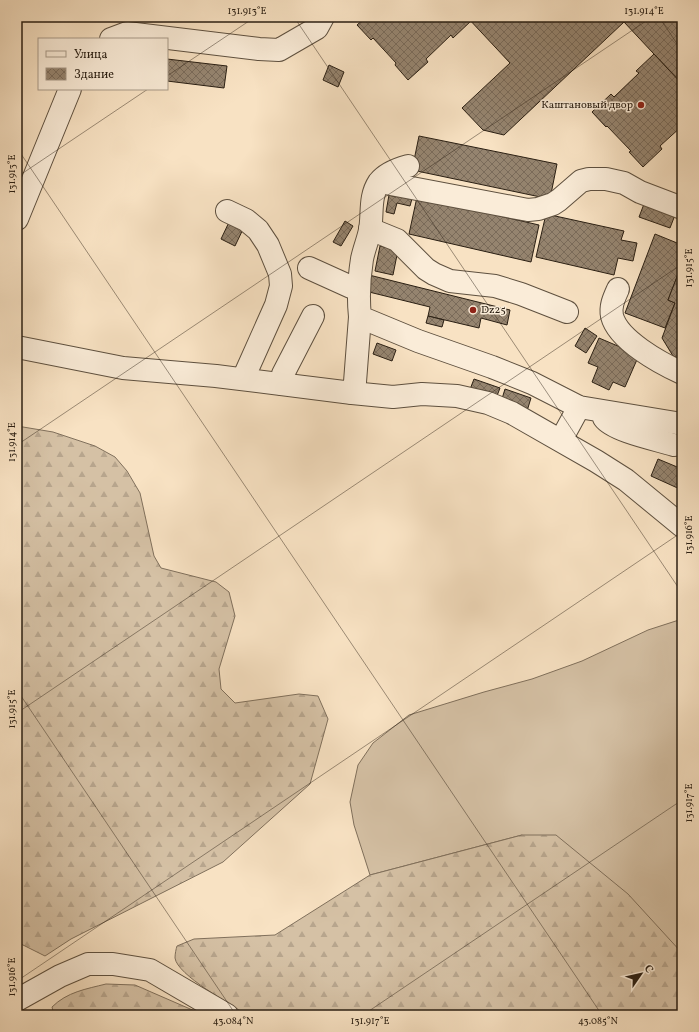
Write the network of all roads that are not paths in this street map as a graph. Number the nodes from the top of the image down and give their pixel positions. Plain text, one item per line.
1 (323, 17) edge
2 (113, 38) edge
3 (70, 90) edge
4 (408, 166) dead end
5 (380, 182) junction
6 (682, 208) edge
7 (226, 212) dead end
8 (17, 219) edge
9 (370, 229) junction
10 (309, 268) dead end
11 (359, 287) junction
12 (618, 289) dead end
13 (567, 312) dead end
14 (313, 316) dead end
15 (360, 317) junction
16 (17, 347) edge
17 (682, 373) edge
18 (243, 379) junction
19 (282, 384) junction
20 (352, 393) junction
21 (579, 407) junction
22 (602, 412) junction
23 (682, 424) edge
24 (561, 440) junction
25 (674, 445) dead end
26 (682, 526) edge
27 (17, 1000) edge
28 (227, 1015) edge

1 - 2 street
3 - 8 street
4 - 5 street
5 - 6 street
5 - 9 street
7 - 18 street
9 - 11 street
9 - 13 street
10 - 11 street
11 - 15 street
12 - 17 street
14 - 19 street
15 - 20 street
15 - 21 street
16 - 18 street
18 - 19 street
19 - 20 street
20 - 24 street
21 - 22 street
21 - 24 street
22 - 23 street
22 - 25 street
24 - 26 street
27 - 28 street

